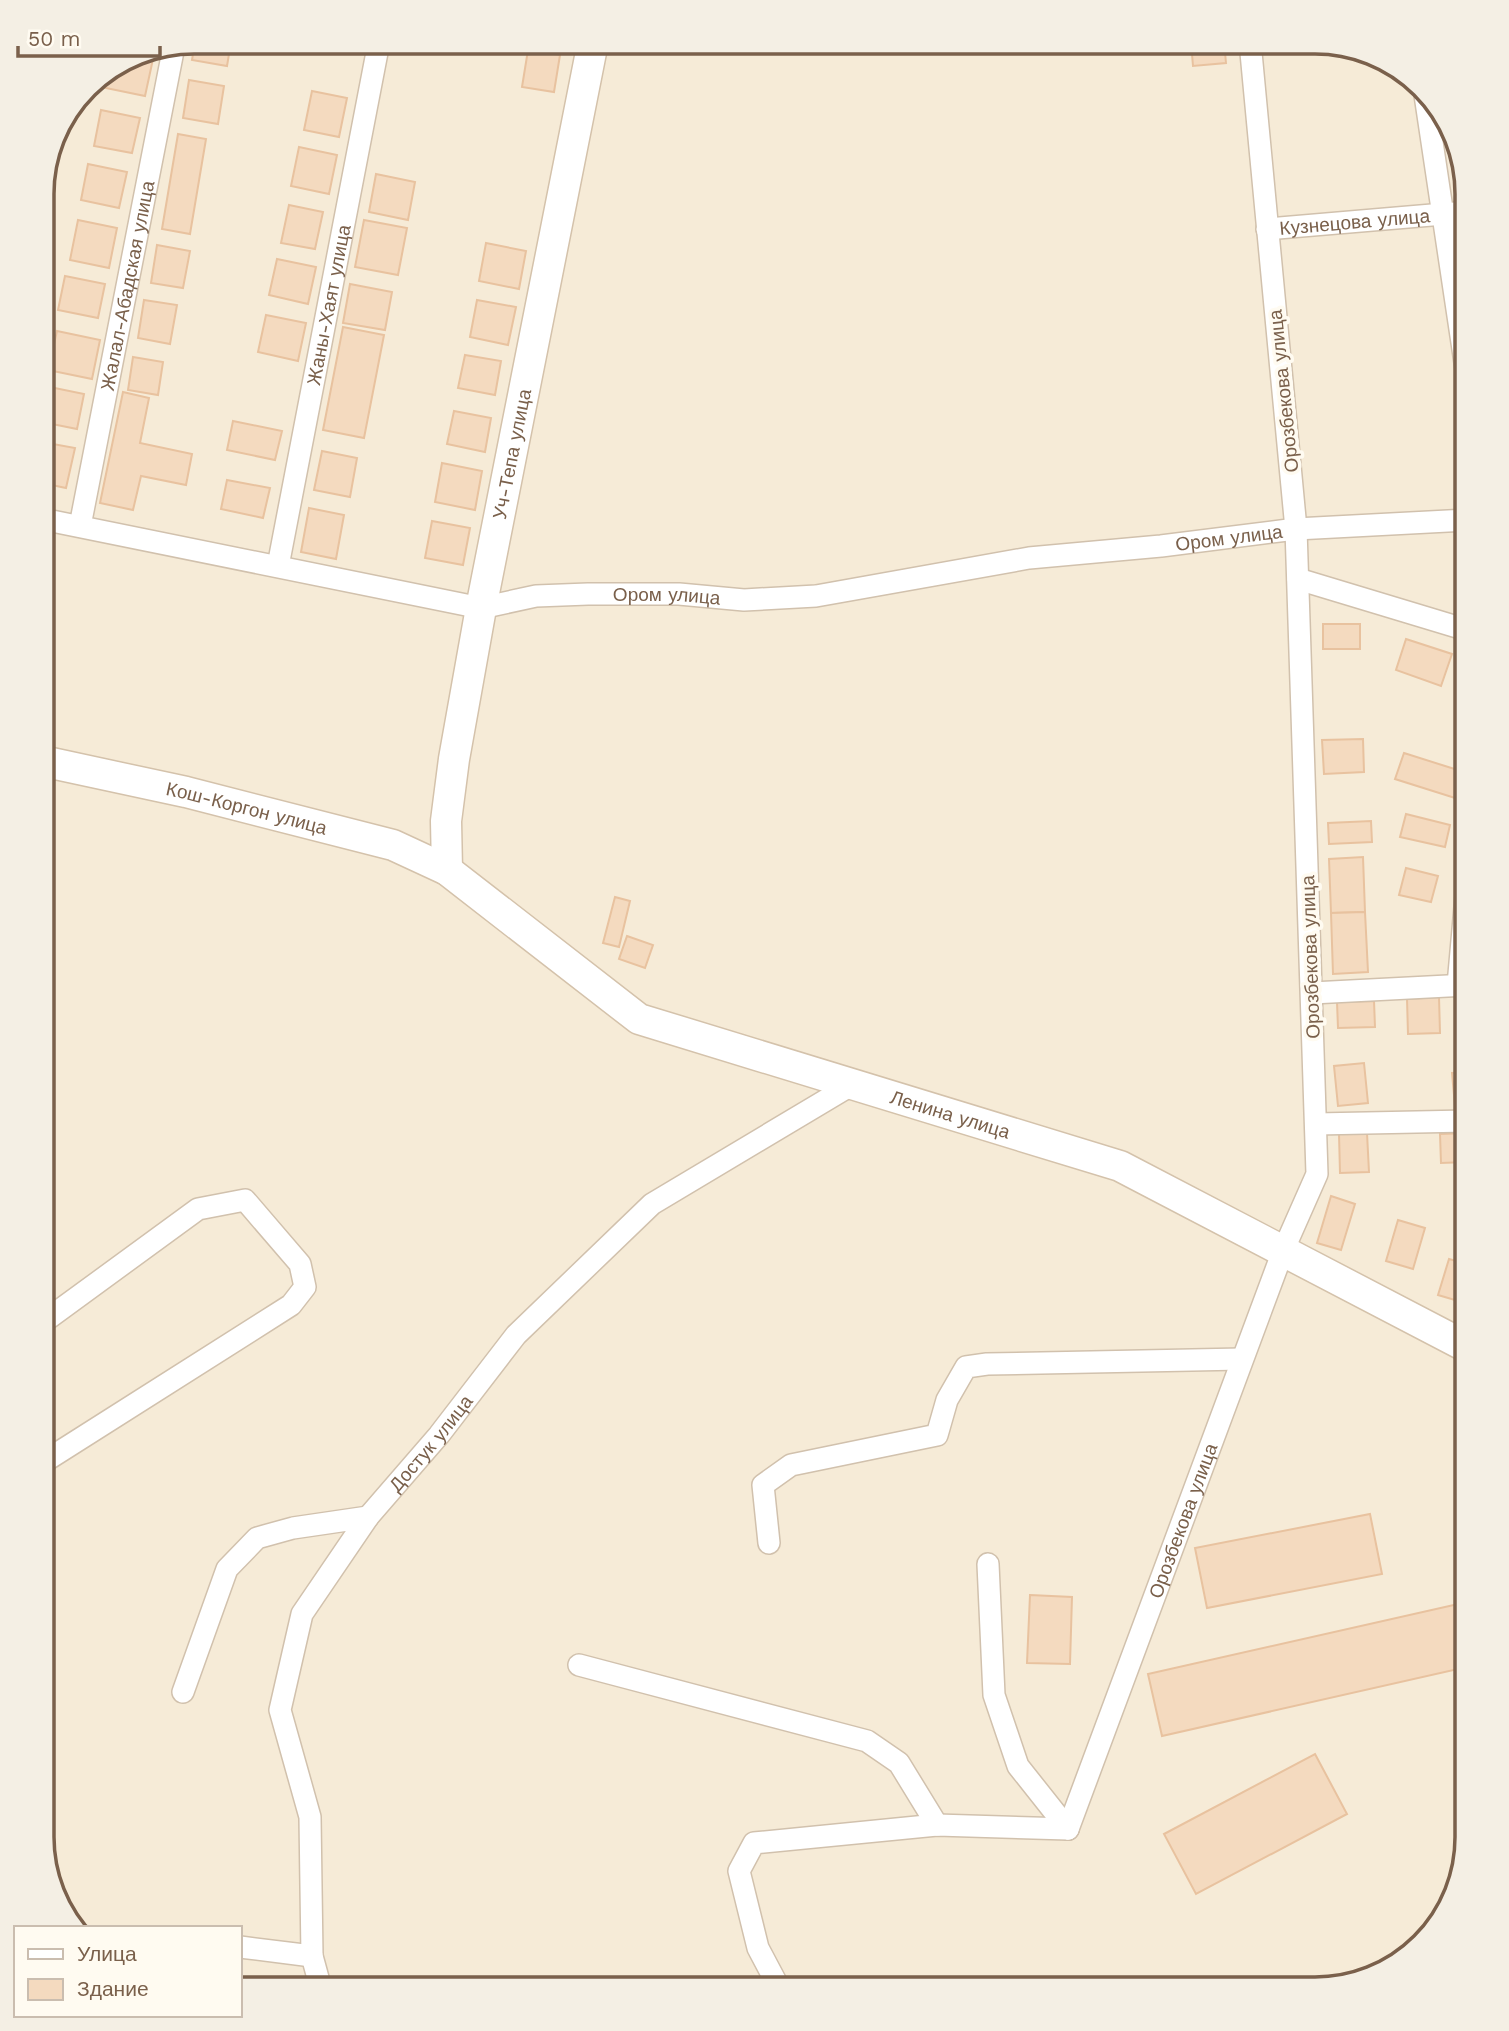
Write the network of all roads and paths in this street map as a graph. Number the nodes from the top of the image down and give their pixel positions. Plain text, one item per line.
1 (377, 54) edge
2 (591, 54) edge
3 (1251, 55) edge
4 (172, 56) edge
5 (1427, 111) edge
6 (1455, 213) edge
7 (1442, 214) junction
8 (1267, 229) junction
9 (1455, 298) edge
10 (55, 521) edge
11 (1455, 521) edge
12 (80, 526) junction
13 (1296, 530) junction
14 (278, 566) junction
15 (1298, 579) junction
16 (481, 608) junction
17 (1455, 626) edge
18 (55, 764) edge
19 (447, 870) junction
20 (1455, 985) edge
21 (1312, 993) junction
22 (853, 1084) junction
23 (1455, 1121) edge
24 (1316, 1124) junction
25 (1283, 1251) junction
26 (54, 1314) edge
27 (1455, 1341) edge
28 (1242, 1359) junction
29 (54, 1455) edge
30 (368, 1517) junction
31 (769, 1543) dead end
32 (988, 1564) dead end
33 (579, 1665) dead end
34 (183, 1692) dead end
35 (937, 1825) junction
36 (1068, 1829) junction
37 (242, 1947) edge
38 (312, 1956) junction
39 (318, 1977) edge
40 (773, 1977) edge

1 - 14 street, Жаны-Хаят улица
2 - 16 street, Уч-Тепа улица
3 - 8 street, Орозбекова улица
4 - 12 street, Жалал-Абадская улица
5 - 7 street, Кузнецова улица
6 - 7 street, Кузнецова улица
7 - 8 street, Кузнецова улица
7 - 9 street, Кузнецова улица
8 - 13 street, Орозбекова улица
10 - 12 street, Ором улица
11 - 13 street, Ором улица
12 - 14 street, Ором улица
13 - 15 street, Орозбекова улица
13 - 16 street, Ором улица
14 - 16 street, Ором улица
15 - 17 street
15 - 21 street, Орозбекова улица
16 - 19 street, Уч-Тепа улица
18 - 19 street, Кош-Коргон улица
19 - 22 street, Ленина улица
20 - 21 street
21 - 24 street, Орозбекова улица
22 - 25 street, Ленина улица
22 - 30 street, Достук улица
23 - 24 street
24 - 25 street, Орозбекова улица
25 - 27 street, Ленина улица
25 - 28 street, Орозбекова улица
26 - 29 street
28 - 31 street
28 - 36 street, Орозбекова улица
30 - 34 street
30 - 38 street, Достук улица
32 - 36 street
33 - 35 street
35 - 36 street
35 - 40 street
37 - 38 street
38 - 39 street, Достук улица

